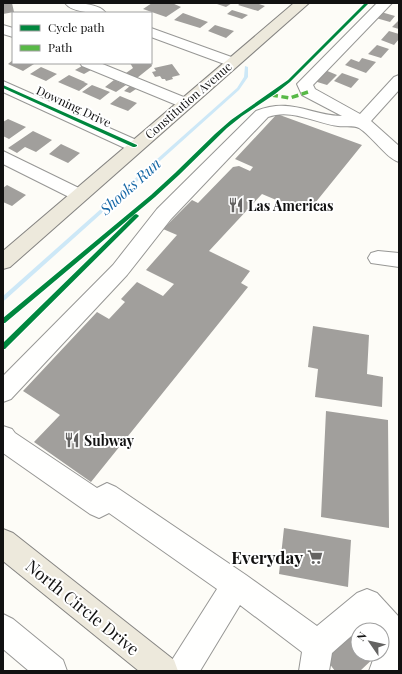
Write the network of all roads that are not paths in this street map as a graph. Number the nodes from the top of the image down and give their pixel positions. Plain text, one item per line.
1 (72, 3) edge
2 (302, 3) edge
3 (385, 3) edge
4 (96, 12) edge
5 (152, 32) edge
6 (232, 62) junction
7 (89, 64) edge
8 (398, 84) edge
9 (3, 86) edge
10 (185, 103) junction
11 (362, 122) junction
12 (135, 146) junction
13 (399, 156) edge
14 (3, 157) edge
15 (79, 195) junction
16 (6, 254) edge
17 (378, 258) dead end
18 (399, 260) edge
19 (3, 392) edge
20 (3, 437) edge
21 (3, 543) edge
22 (236, 585) junction
23 (3, 629) edge
24 (399, 639) edge
25 (399, 657) edge
26 (316, 658) edge
27 (52, 671) edge
28 (164, 671) edge
29 (183, 671) edge
30 (384, 671) edge

1 - 4 street
2 - 6 main road, Constitution Avenue
3 - 11 street
5 - 6 street
6 - 10 main road, Constitution Avenue
7 - 10 street
8 - 11 street
9 - 12 street, Downing Drive
10 - 12 main road, Constitution Avenue
11 - 13 street
11 - 19 street
12 - 15 main road, Constitution Avenue
14 - 15 street
15 - 16 main road, Constitution Avenue
17 - 18 street
20 - 22 street
21 - 28 main road, North Circle Drive
22 - 26 street
22 - 29 street
23 - 27 street
24 - 26 street
25 - 30 street

